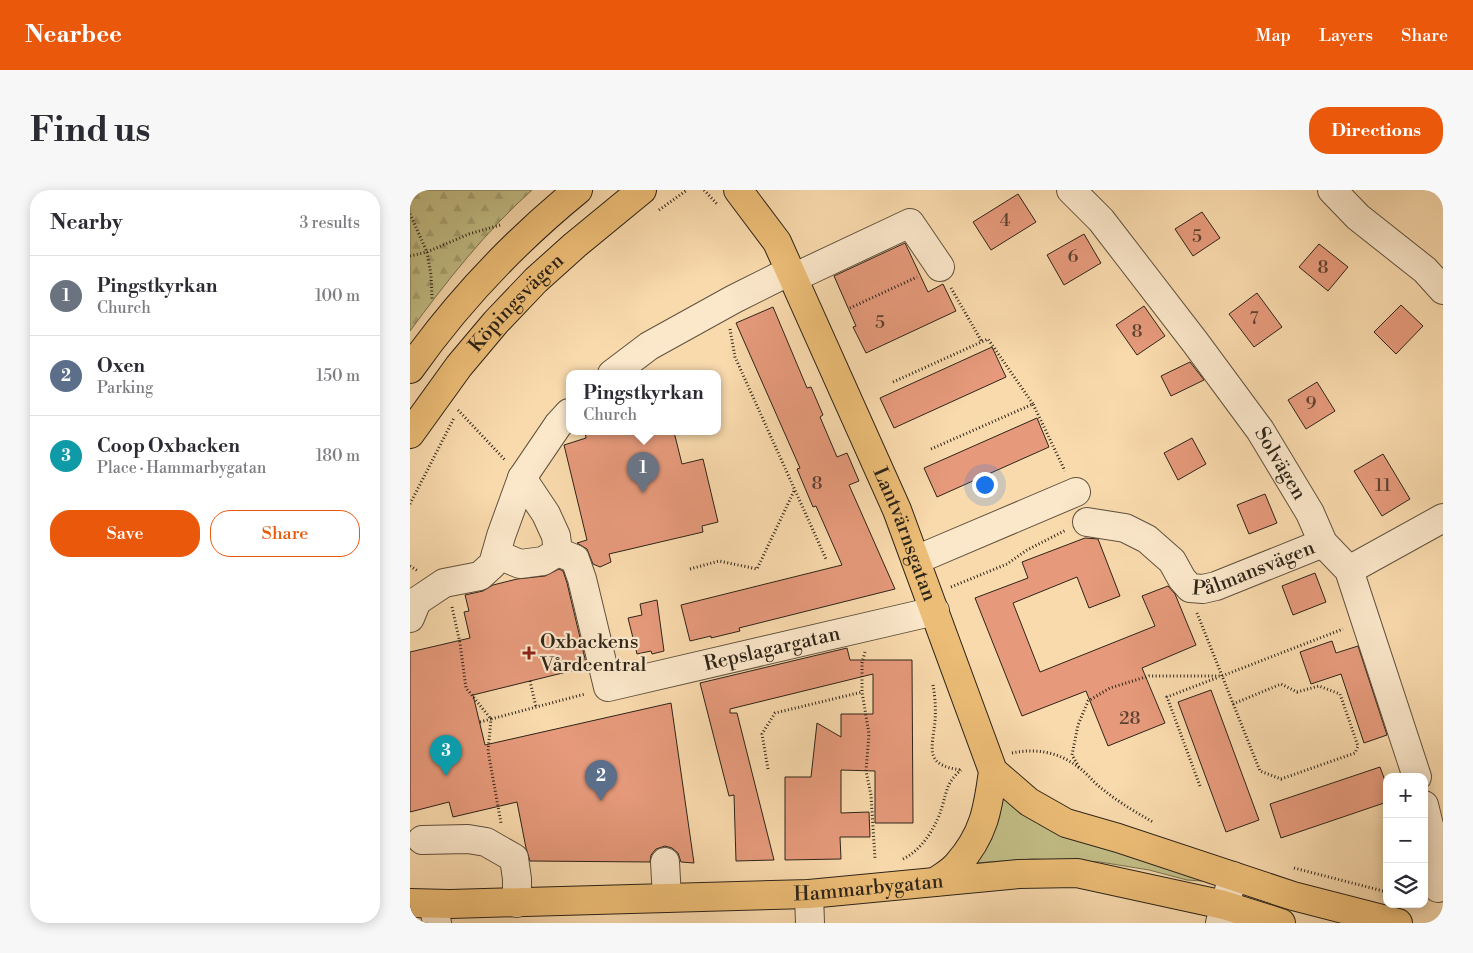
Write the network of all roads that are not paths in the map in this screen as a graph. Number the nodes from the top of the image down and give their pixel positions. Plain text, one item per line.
1 (578, 190) edge
2 (738, 190) edge
3 (1071, 190) edge
4 (1332, 190) edge
5 (649, 201) edge
6 (940, 267) road end
7 (791, 274) junction
8 (1443, 290) edge
9 (410, 369) edge
10 (617, 370) edge
11 (566, 416) edge
12 (410, 434) edge
13 (522, 478) junction
14 (1076, 492) road end
15 (1443, 518) edge
16 (1087, 522) road end
17 (1323, 543) junction
18 (558, 552) junction
19 (496, 554) junction
20 (916, 560) junction
21 (1349, 570) junction
22 (941, 600) junction
23 (410, 618) edge
24 (1002, 762) junction
25 (1416, 773) edge
26 (1427, 818) edge
27 (422, 840) dead end
28 (665, 862) dead end
29 (1233, 876) junction
30 (935, 882) junction
31 (1438, 888) dead end
32 (808, 894) junction
33 (667, 898) junction
34 (517, 903) junction
35 (428, 910) edge
36 (1222, 914) edge
37 (810, 923) edge
38 (1281, 923) edge
39 (1398, 923) edge

1 - 9 main road, Köpingsvägen
2 - 7 main road, Lantvärnsgatan
3 - 17 street, Solvägen
4 - 8 street
5 - 12 main road, Köpingsvägen
6 - 7 street
7 - 10 street
7 - 20 main road, Lantvärnsgatan
11 - 13 street
13 - 18 street
13 - 19 street
14 - 20 street
15 - 21 street
16 - 17 street, Pålmansvägen
17 - 21 street, Solvägen
18 - 19 street
18 - 22 street, Repslagargatan
19 - 23 street
20 - 22 main road, Lantvärnsgatan
21 - 25 street, Solvägen
22 - 24 main road, Lantvärnsgatan
24 - 29 main road
24 - 30 main road, Lantvärnsgatan
26 - 31 street
27 - 34 street
28 - 33 street
29 - 36 street
29 - 39 main road
30 - 32 main road, Hammarbygatan
30 - 36 main road, Hammarbygatan
32 - 33 main road, Hammarbygatan
32 - 37 street
33 - 34 main road, Hammarbygatan
34 - 35 main road, Hammarbygatan
36 - 38 main road, Hammarbygatan

